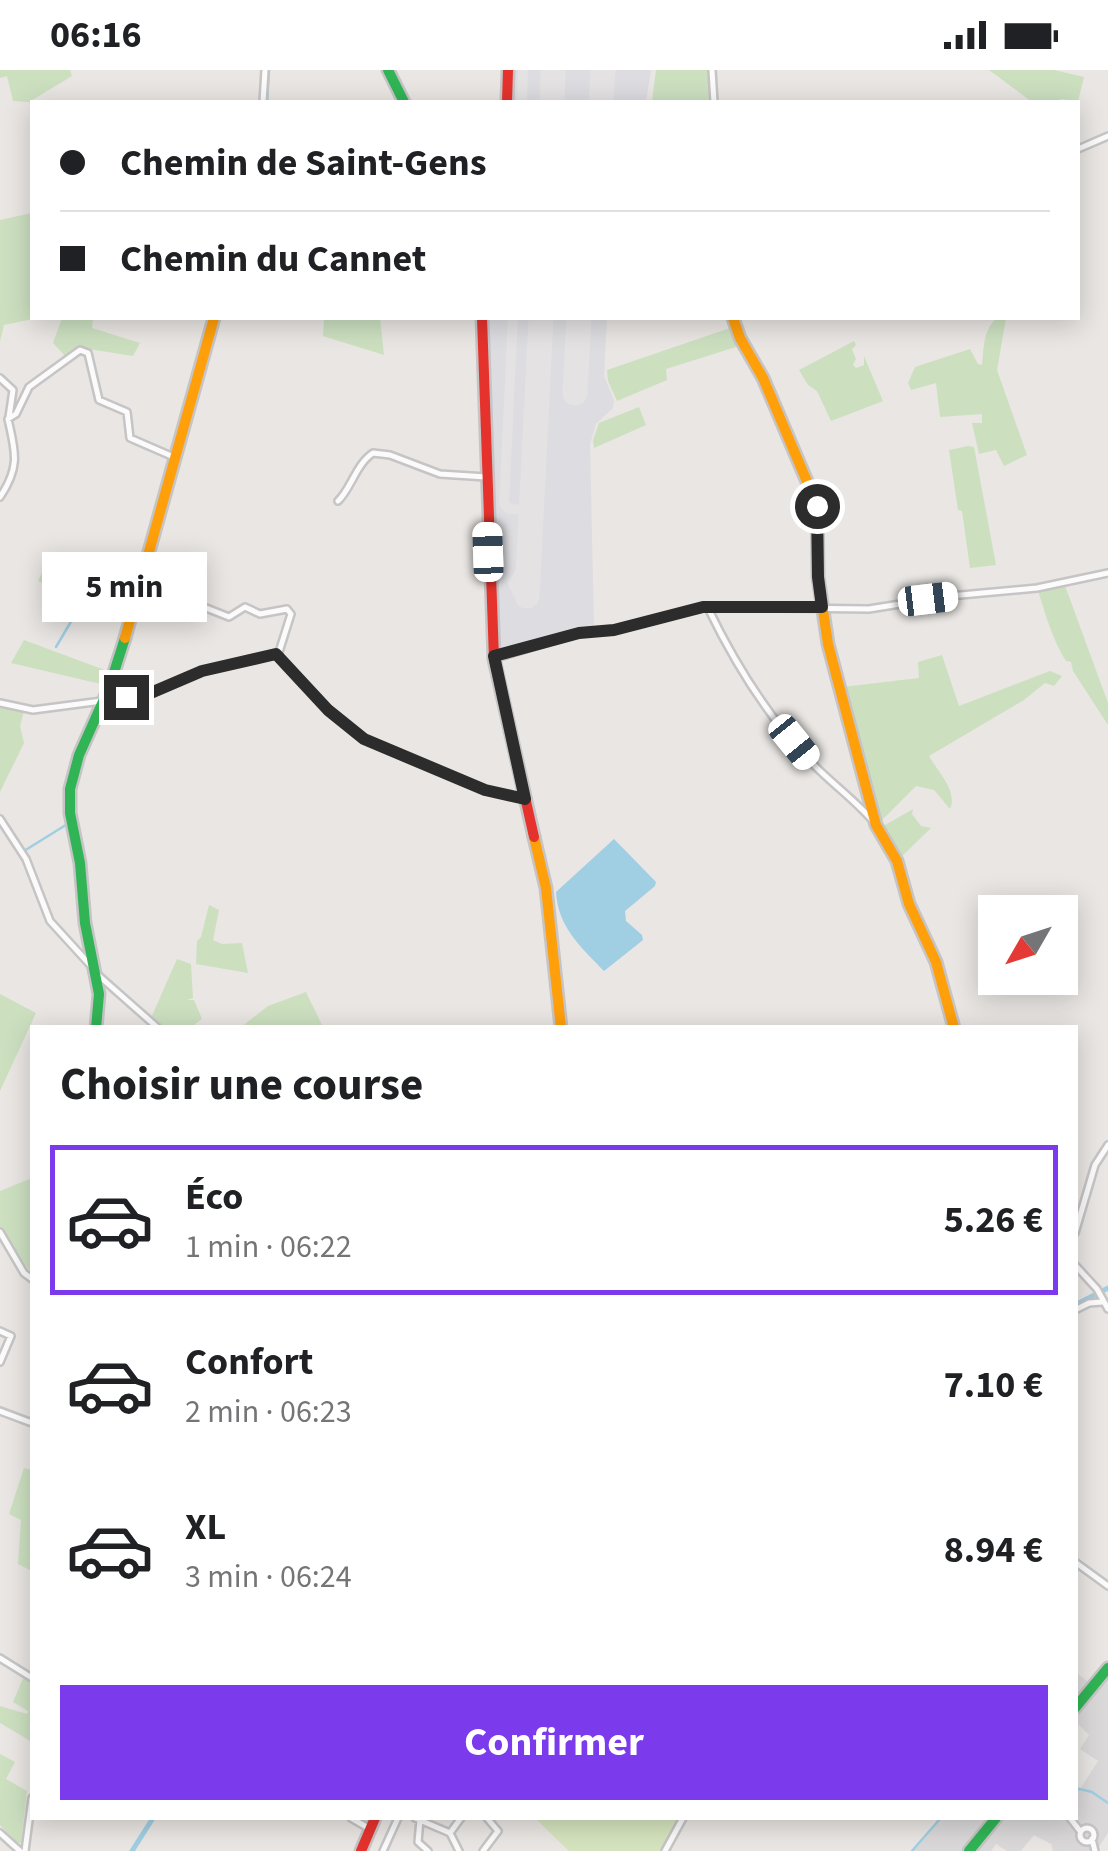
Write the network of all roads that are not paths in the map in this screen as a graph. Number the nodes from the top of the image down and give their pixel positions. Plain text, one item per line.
1 (265, 70) edge
2 (388, 70) edge
3 (508, 70) edge
4 (712, 70) edge
5 (264, 100) edge
6 (403, 100) edge
7 (507, 100) edge
8 (714, 100) edge
9 (1108, 136) edge
10 (1080, 148) edge
11 (213, 320) edge
12 (482, 320) edge
13 (734, 320) edge
14 (0, 378) edge
15 (10, 418) junction
16 (176, 458) junction
17 (486, 477) junction
18 (0, 497) edge
19 (338, 501) dead end
20 (1108, 572) edge
21 (140, 590) junction
22 (822, 607) junction
23 (708, 608) junction
24 (279, 652) dead end
25 (498, 653) junction
26 (105, 700) junction
27 (0, 703) edge
28 (525, 799) junction
29 (0, 819) edge
30 (876, 825) junction
31 (95, 971) junction
32 (96, 1025) edge
33 (155, 1025) edge
34 (561, 1025) edge
35 (953, 1025) edge
36 (1108, 1144) edge
37 (1078, 1223) edge
38 (0, 1232) edge
39 (1078, 1269) edge
40 (30, 1278) edge
41 (1100, 1296) junction
42 (1078, 1309) edge
43 (1108, 1309) edge
44 (0, 1331) edge
45 (0, 1362) edge
46 (0, 1411) edge
47 (30, 1422) edge
48 (1078, 1564) edge
49 (1108, 1586) edge
50 (0, 1658) edge
51 (1108, 1670) edge
52 (30, 1677) edge
53 (1078, 1705) edge
54 (30, 1809) edge
55 (397, 1820) edge
56 (421, 1820) edge
57 (423, 1820) edge
58 (460, 1820) edge
59 (489, 1820) edge
60 (682, 1820) edge
61 (992, 1820) edge
62 (1072, 1820) edge
63 (372, 1821) edge
64 (0, 1833) edge
65 (450, 1833) junction
66 (22, 1851) edge
67 (361, 1851) edge
68 (383, 1851) edge
69 (428, 1851) edge
70 (459, 1851) edge
71 (483, 1851) edge
72 (665, 1851) edge
73 (968, 1851) edge
74 (1094, 1851) edge

1 - 5 street
2 - 6 street
3 - 7 street
4 - 8 street
9 - 10 street
11 - 16 street
12 - 17 street
13 - 22 street
14 - 15 street
15 - 16 street
15 - 18 street
16 - 21 street
17 - 19 street
17 - 25 street
20 - 22 street
21 - 24 street
21 - 26 street
22 - 23 street
22 - 30 street
23 - 25 street
23 - 30 street
25 - 28 street
26 - 27 street
26 - 28 street
26 - 31 street
28 - 34 street
29 - 31 street
30 - 35 street
31 - 32 street
31 - 33 street
36 - 37 street
38 - 40 street
39 - 41 street
41 - 42 street
41 - 43 street
44 - 45 street
46 - 47 street
48 - 49 street
50 - 52 street
51 - 53 street
54 - 66 street
55 - 68 street
56 - 69 street
57 - 65 street
58 - 65 street
59 - 71 street
60 - 72 street
61 - 73 street
62 - 74 street
63 - 67 street
64 - 66 street
65 - 70 street

